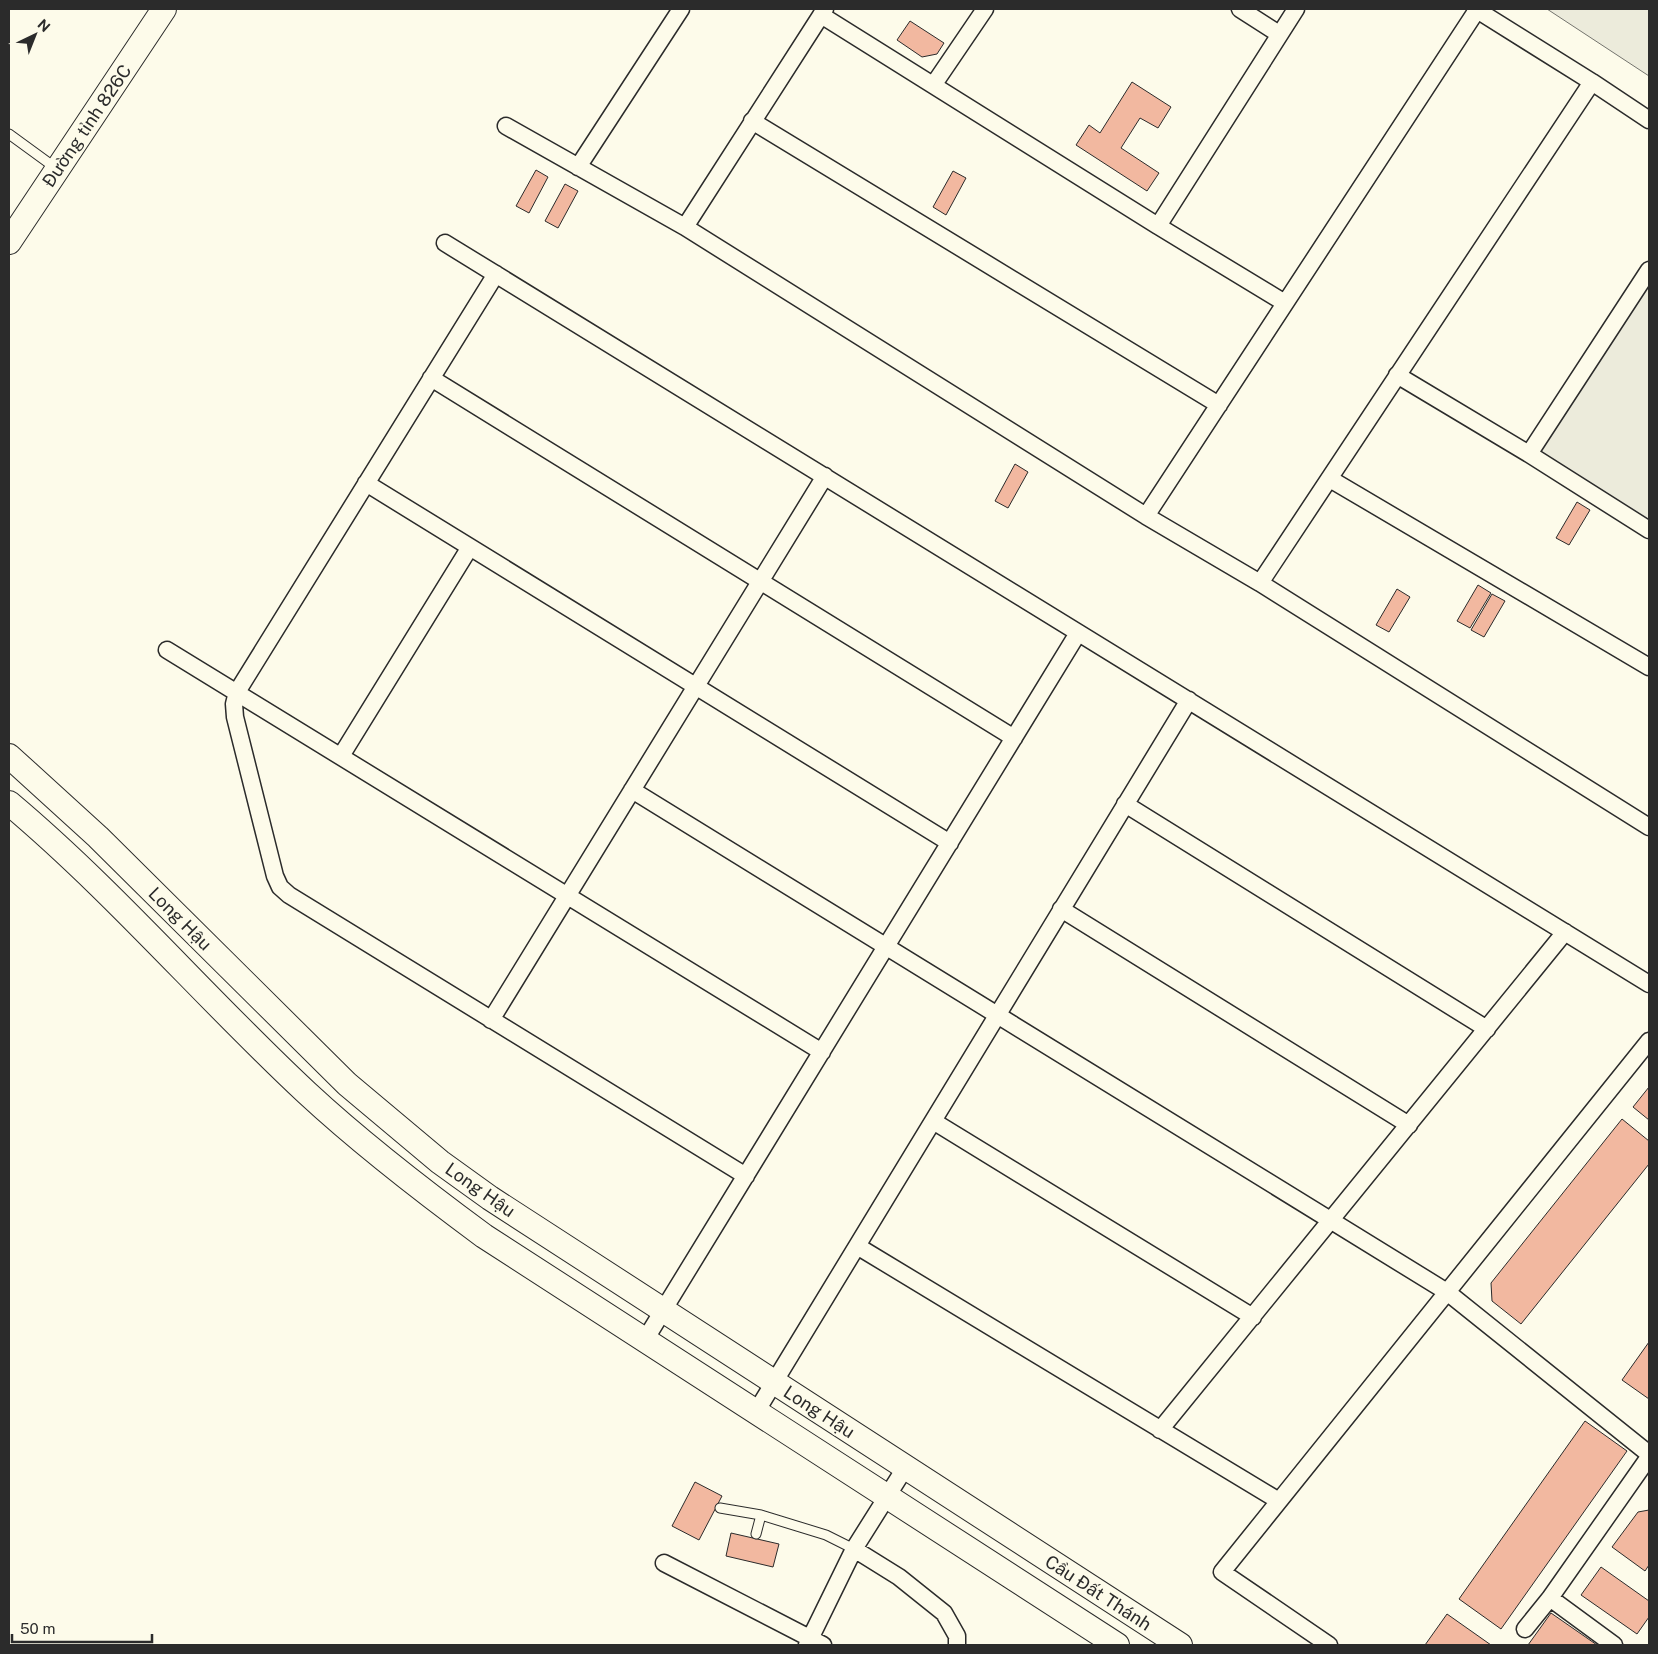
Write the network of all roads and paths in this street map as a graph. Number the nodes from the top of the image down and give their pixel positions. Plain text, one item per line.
1 (164, 9) edge
2 (681, 9) edge
3 (986, 9) edge
4 (1240, 9) edge
5 (1296, 9) edge
6 (1476, 9) edge
7 (823, 12) edge
8 (1279, 34) junction
9 (1592, 82) junction
10 (934, 84) junction
11 (1649, 120) edge
12 (752, 121) junction
13 (506, 126) dead end
14 (9, 134) edge
15 (578, 167) junction
16 (57, 170) junction
17 (1158, 226) junction
18 (685, 227) junction
19 (9, 242) edge
20 (445, 243) dead end
21 (496, 274) junction
22 (1648, 275) edge
23 (1286, 304) junction
24 (1397, 375) junction
25 (431, 378) junction
26 (1218, 405) junction
27 (1529, 454) junction
28 (824, 476) junction
29 (1330, 479) junction
30 (366, 483) junction
31 (1146, 516) junction
32 (1649, 530) edge
33 (470, 547) junction
34 (760, 581) junction
35 (1260, 583) junction
36 (1078, 632) junction
37 (167, 650) dead end
38 (1649, 667) edge
39 (696, 686) junction
40 (237, 692) junction
41 (1189, 700) junction
42 (1014, 738) junction
43 (9, 756) edge
44 (341, 756) junction
45 (632, 790) junction
46 (9, 803) edge
47 (1126, 804) junction
48 (1649, 827) edge
49 (950, 843) junction
50 (567, 896) junction
51 (1061, 909) junction
52 (1565, 932) junction
53 (886, 947) junction
54 (1649, 984) edge
55 (997, 1015) junction
56 (492, 1020) junction
57 (1487, 1028) junction
58 (1649, 1041) edge
59 (822, 1052) junction
60 (933, 1121) junction
61 (1409, 1125) junction
62 (746, 1176) junction
63 (1331, 1221) junction
64 (857, 1246) junction
65 (1447, 1292) junction
66 (664, 1311) junction
67 (1252, 1317) junction
68 (646, 1340) junction
69 (774, 1382) junction
70 (756, 1412) junction
71 (1160, 1430) junction
72 (1649, 1455) edge
73 (905, 1468) junction
74 (887, 1497) junction
75 (1279, 1502) junction
76 (720, 1508) dead end
77 (761, 1515) junction
78 (756, 1534) dead end
79 (1017, 1540) joint
80 (854, 1549) junction
81 (664, 1564) dead end
82 (999, 1570) joint
83 (1550, 1598) junction
84 (1525, 1629) dead end
85 (813, 1643) edge
86 (957, 1645) edge
87 (1117, 1645) edge
88 (1180, 1645) edge
89 (1329, 1645) edge
90 (1614, 1645) edge

1 - 16 main road, Đường tỉnh 826C
2 - 15 street
3 - 10 street
4 - 8 street
5 - 8 street
6 - 9 street
6 - 23 street
7 - 10 street
7 - 12 street
8 - 17 street
9 - 11 street
9 - 24 street
10 - 17 street
12 - 18 street
12 - 26 street
13 - 15 street
14 - 16 lane
15 - 18 street
16 - 19 main road, Đường tỉnh 826C
17 - 23 street
18 - 31 street
20 - 21 street
21 - 25 street
21 - 28 street
22 - 27 street
23 - 26 street
24 - 27 street
24 - 29 street
25 - 30 street
25 - 34 street
26 - 31 street
27 - 32 street
28 - 34 street
28 - 36 street
29 - 35 street
29 - 38 street
30 - 33 street
30 - 40 street
31 - 35 street
33 - 39 street
33 - 44 street
34 - 39 street
34 - 42 street
35 - 48 street
36 - 41 street
36 - 42 street
37 - 40 street
39 - 45 street
39 - 49 street
40 - 44 street
40 - 56 street
41 - 47 street
41 - 52 street
42 - 49 street
43 - 66 main road, Long Hậu
44 - 50 street
45 - 50 street
45 - 53 street
46 - 68 main road, Long Hậu
47 - 51 street
47 - 57 street
49 - 53 street
50 - 56 street
50 - 59 street
51 - 55 street
51 - 61 street
52 - 54 street
52 - 57 street
53 - 55 street
53 - 59 street
55 - 60 street
55 - 63 street
56 - 62 street
57 - 61 street
58 - 65 street
59 - 62 street
60 - 64 street
60 - 67 street
61 - 63 street
62 - 66 street
63 - 65 street
63 - 67 street
64 - 69 street
64 - 71 street
65 - 72 street
65 - 75 street
66 - 68 street
66 - 69 main road, Long Hậu
67 - 71 street
68 - 70 main road, Long Hậu
69 - 70 street
69 - 73 main road, Long Hậu
70 - 74 main road, Long Hậu
71 - 75 street
72 - 83 street
73 - 74 street
73 - 79 main road, Long Hậu
74 - 80 street
74 - 82 main road, Long Hậu
75 - 89 street
76 - 77 lane
77 - 78 lane
77 - 80 lane
79 - 88 main road, Cầu Đất Thánh
80 - 85 street
80 - 86 street
81 - 85 street
82 - 87 main road, Cầu Đất Thánh
83 - 84 street
83 - 90 street

